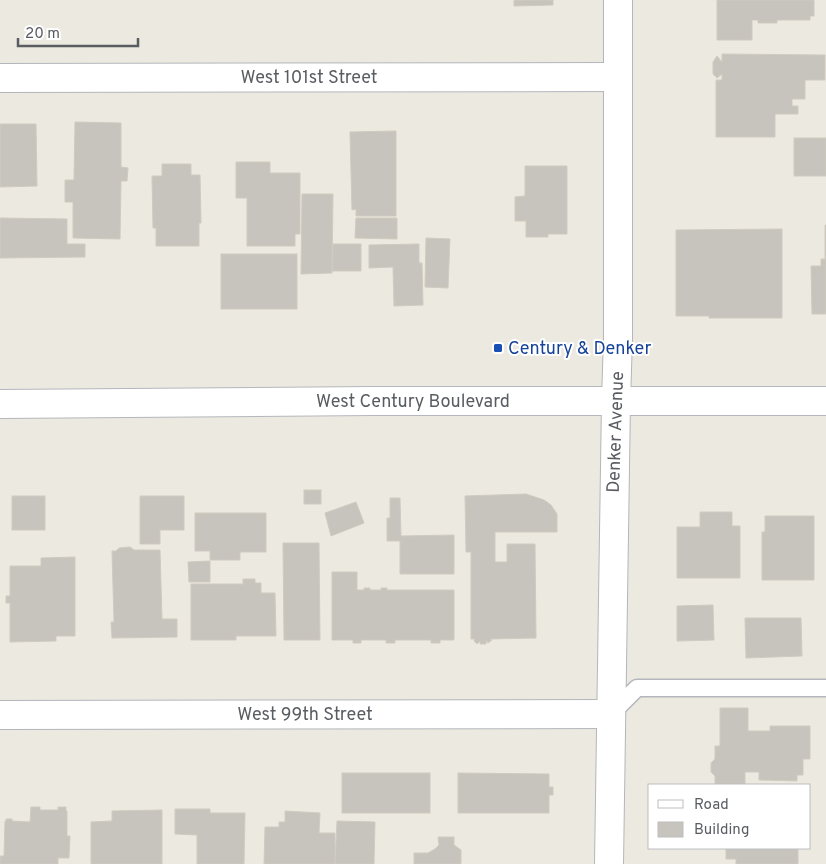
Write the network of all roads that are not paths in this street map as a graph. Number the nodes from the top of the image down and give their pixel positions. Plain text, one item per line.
1 (618, 0) edge
2 (617, 77) junction
3 (0, 78) edge
4 (616, 401) junction
5 (826, 401) edge
6 (0, 404) edge
7 (826, 688) edge
8 (0, 714) edge
9 (611, 714) junction
10 (609, 864) edge

1 - 2 street, Denker Avenue
2 - 3 street, West 101st Street
2 - 4 street, Denker Avenue
4 - 5 street, West Century Boulevard
4 - 6 street, West Century Boulevard
4 - 9 street, Denker Avenue
7 - 9 lane
8 - 9 street, West 99th Street
9 - 10 street, Denker Avenue

